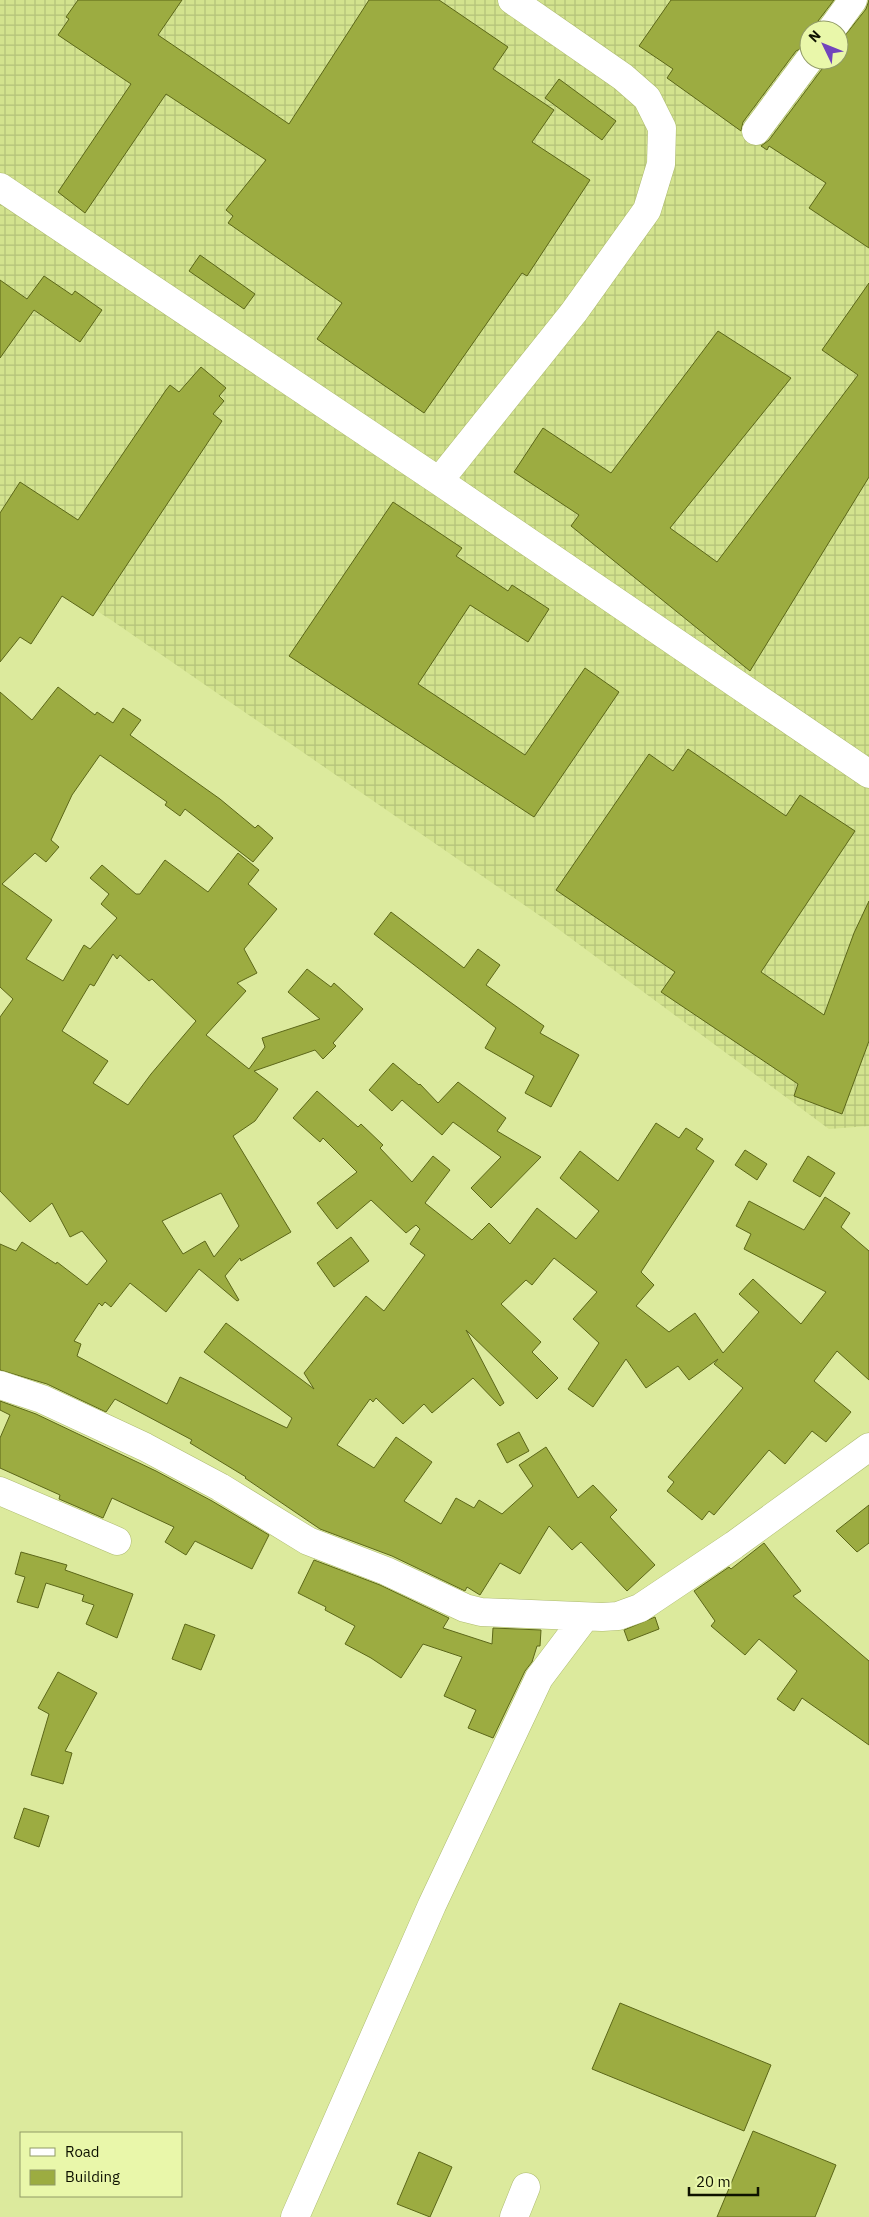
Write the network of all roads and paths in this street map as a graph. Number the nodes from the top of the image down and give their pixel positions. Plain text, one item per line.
1 (512, 0) edge
2 (853, 0) edge
3 (838, 20) edge
4 (802, 70) edge
5 (756, 131) dead end
6 (0, 187) edge
7 (439, 481) junction
8 (869, 774) edge
9 (0, 1385) edge
10 (869, 1447) edge
11 (0, 1491) edge
12 (117, 1541) dead end
13 (585, 1617) junction
14 (526, 2187) dead end
15 (295, 2217) edge
16 (514, 2217) edge

1 - 7 street
2 - 3 street
4 - 5 street
6 - 7 street
7 - 8 street
9 - 13 street
10 - 13 street
11 - 12 street
13 - 15 street
14 - 16 street

